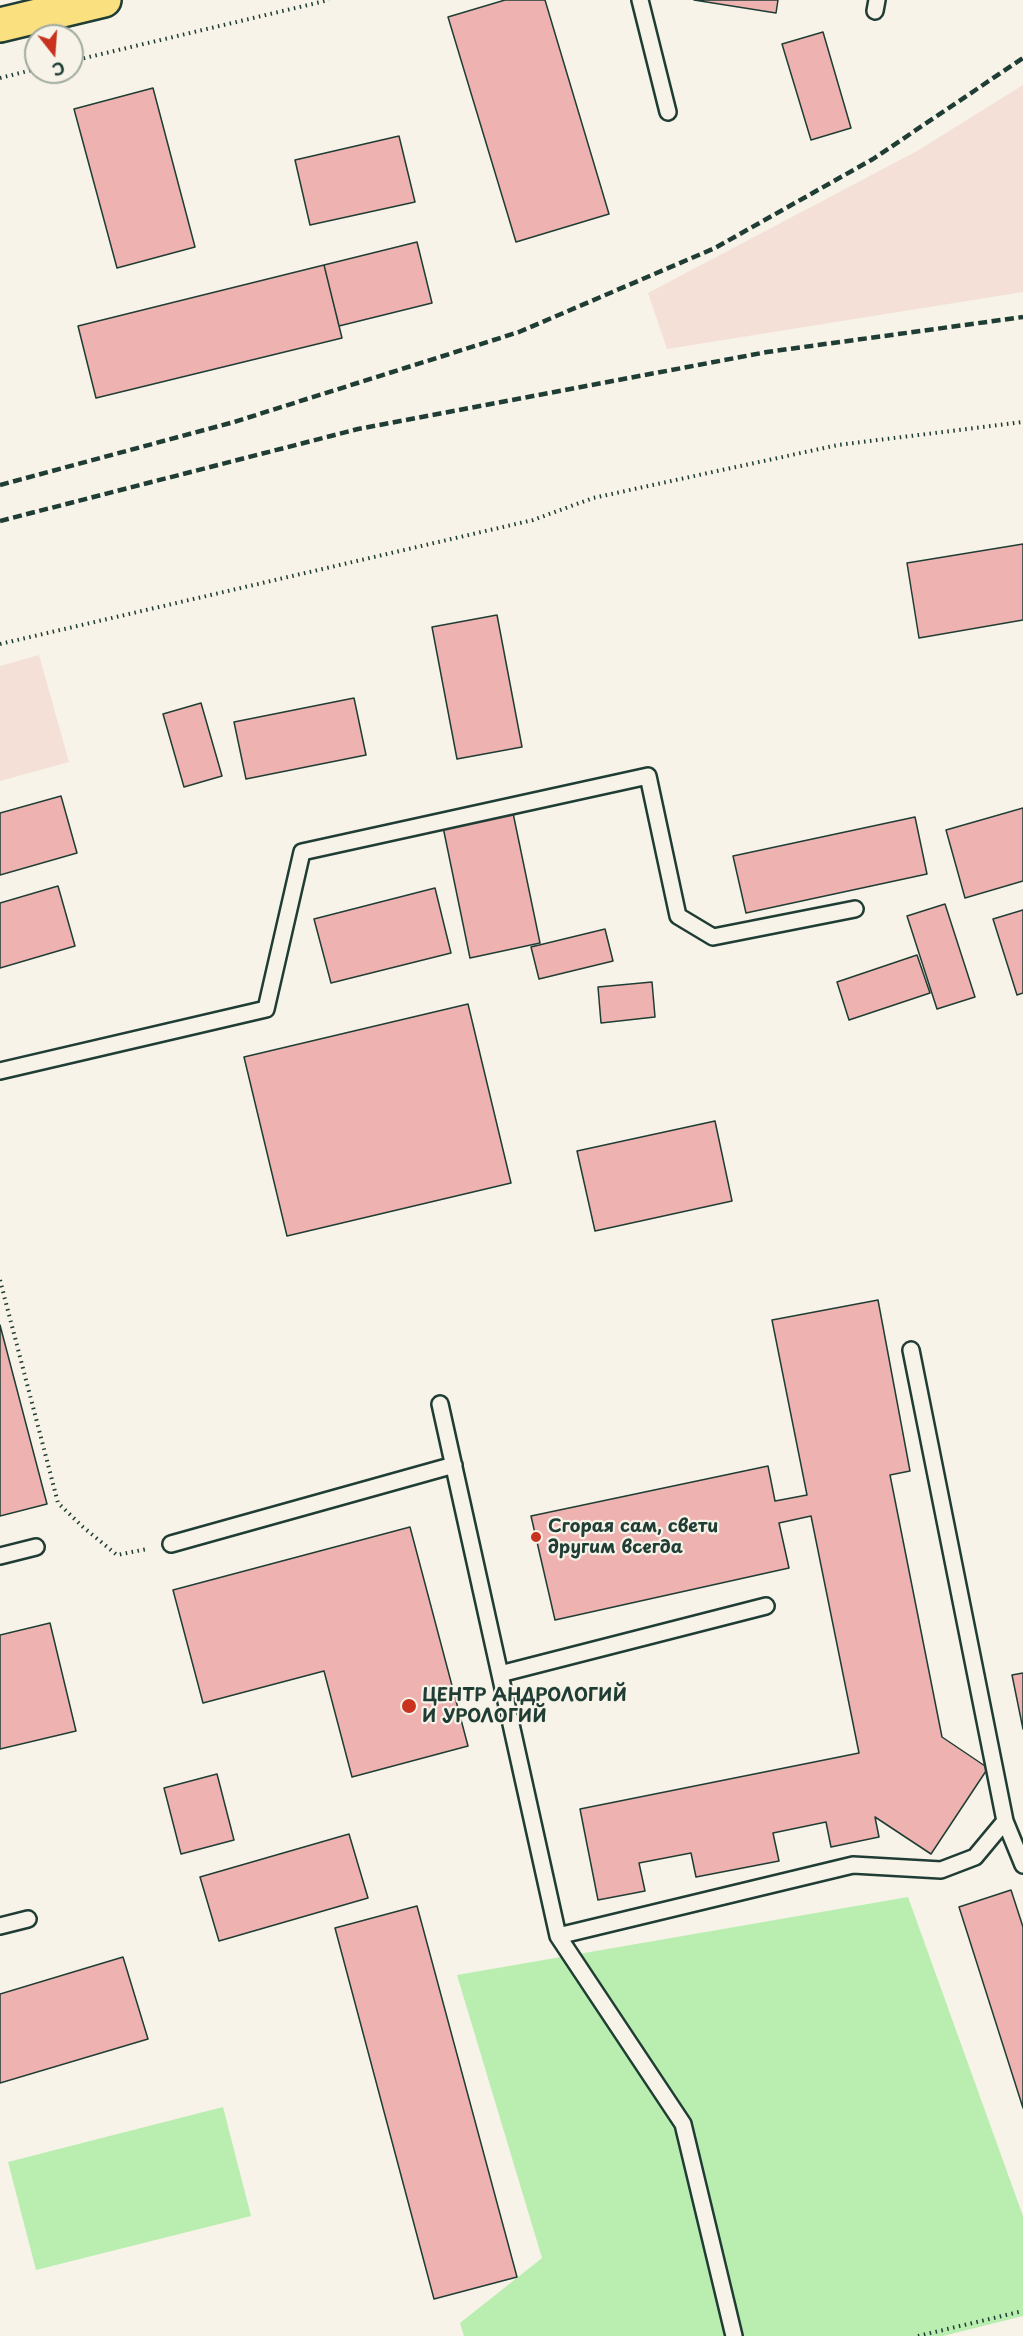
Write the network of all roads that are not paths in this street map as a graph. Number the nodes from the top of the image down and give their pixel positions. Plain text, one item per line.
1 (104, 0) edge
2 (640, 0) edge
3 (0, 25) edge
4 (668, 112) dead end
5 (855, 909) dead end
6 (0, 1071) edge
7 (911, 1350) dead end
8 (440, 1404) dead end
9 (454, 1465) junction
10 (171, 1544) road end
11 (36, 1547) dead end
12 (0, 1557) edge
13 (766, 1606) dead end
14 (500, 1674) junction
15 (1005, 1821) junction
16 (1023, 1865) edge
17 (28, 1918) dead end
18 (0, 1926) edge
19 (558, 1936) junction
20 (734, 2336) edge

1 - 3 main road
2 - 4 lane
5 - 6 lane
7 - 15 lane
8 - 9 lane
9 - 10 lane
9 - 14 lane
11 - 12 lane
13 - 14 lane
14 - 19 lane
15 - 16 lane
15 - 19 lane
17 - 18 lane
19 - 20 lane

